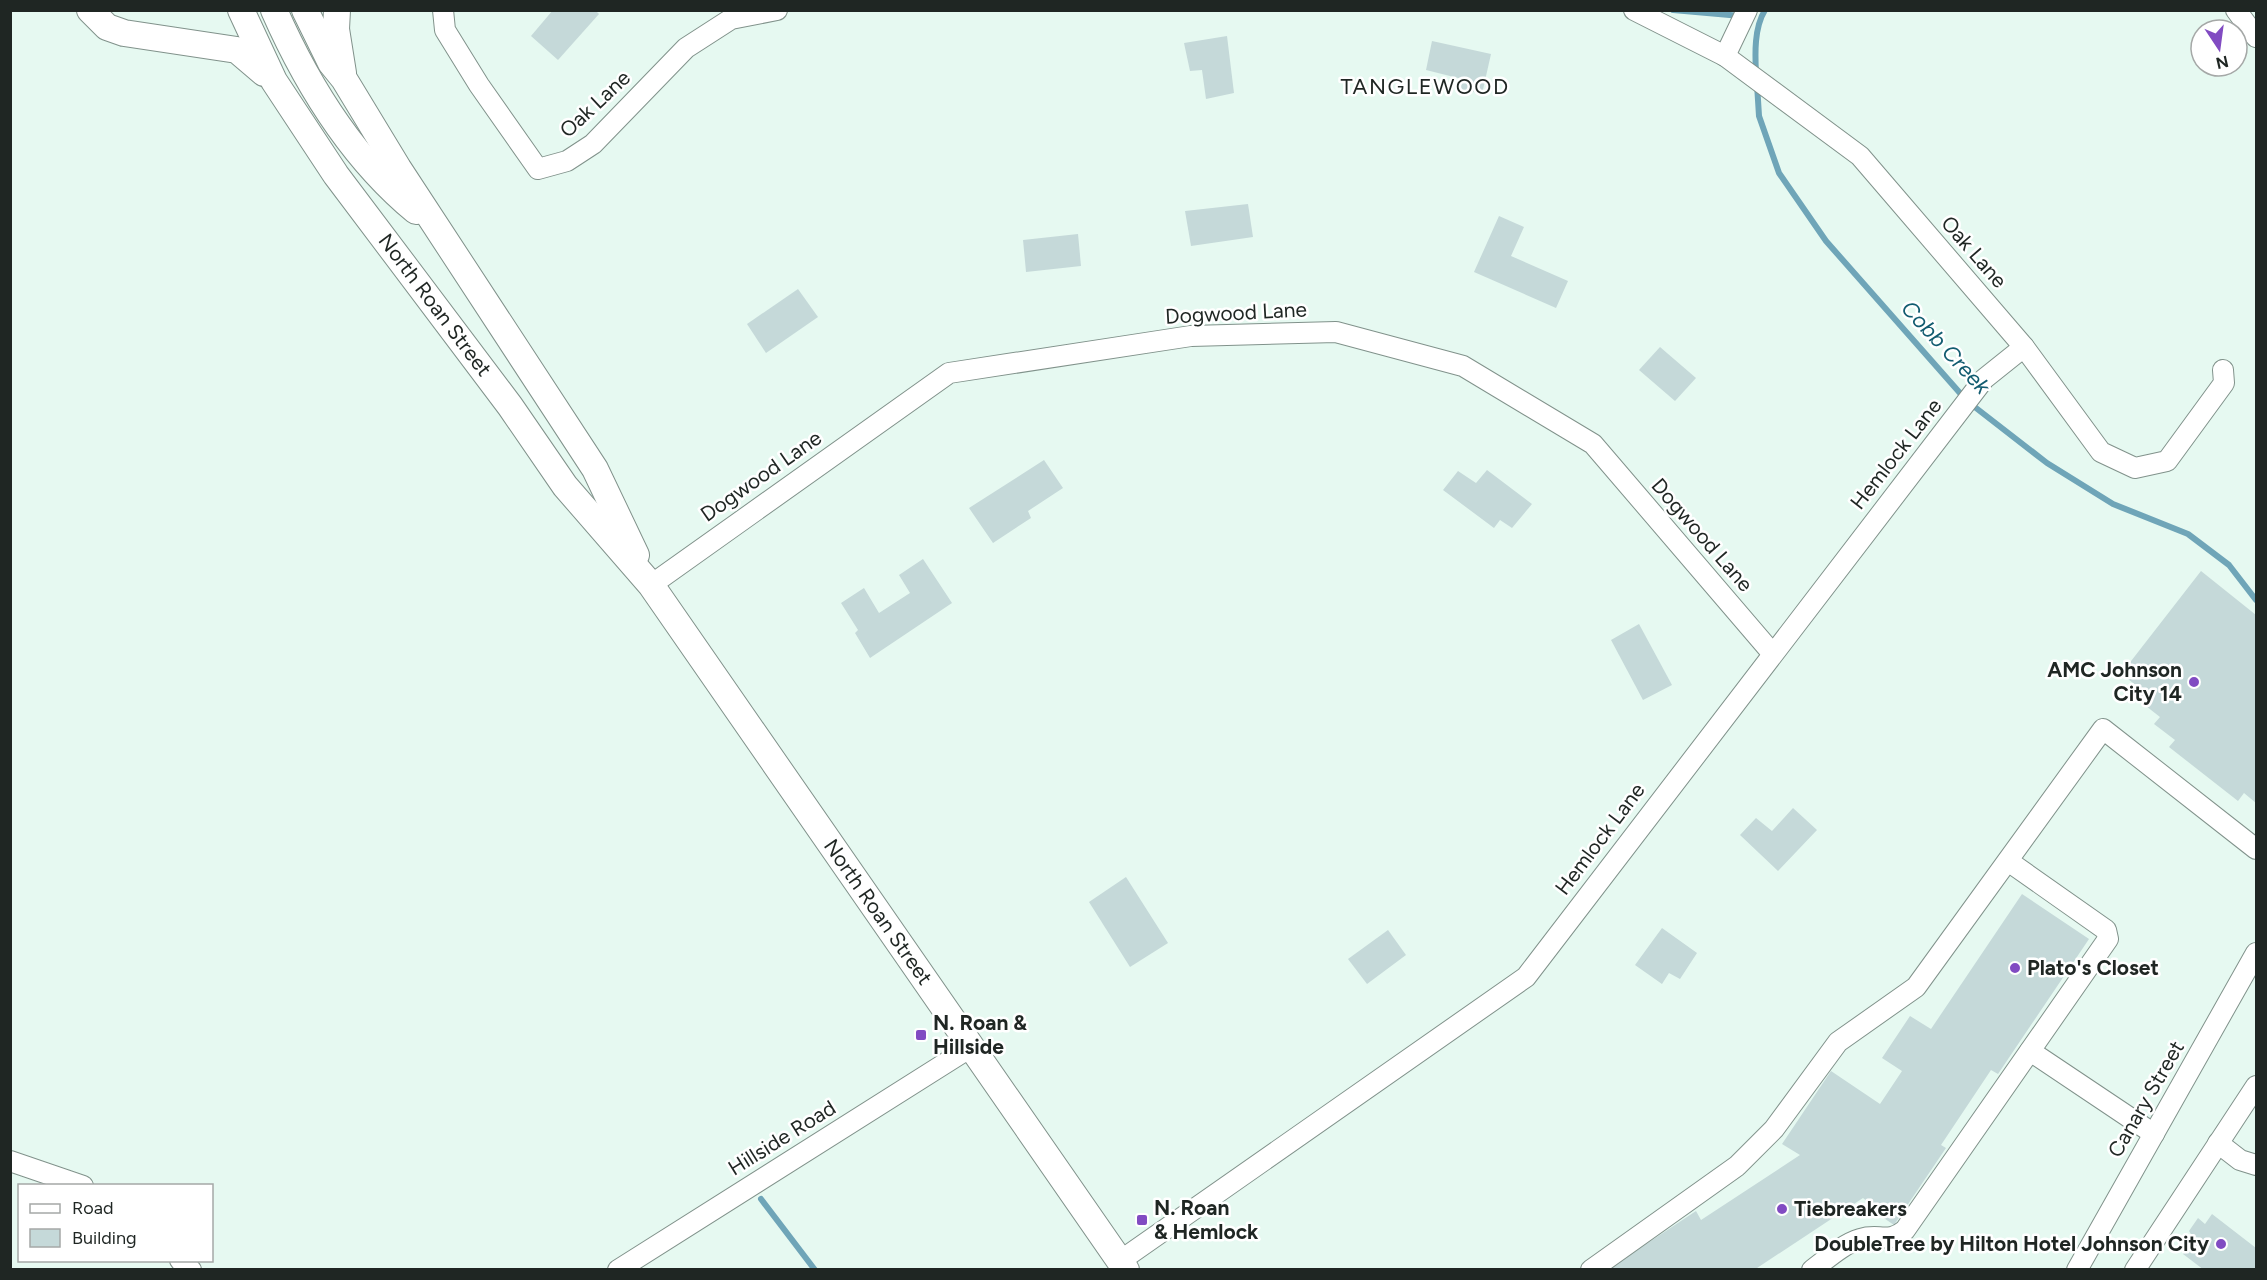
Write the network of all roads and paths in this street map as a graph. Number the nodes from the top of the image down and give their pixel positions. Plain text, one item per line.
1 (90, 10) edge
2 (241, 10) edge
3 (274, 10) edge
4 (305, 10) edge
5 (337, 10) edge
6 (444, 10) edge
7 (777, 10) edge
8 (1634, 10) edge
9 (1747, 10) edge
10 (2236, 10) edge
11 (2256, 37) edge
12 (1725, 56) junction
13 (344, 79) junction
14 (274, 81) junction
15 (440, 231) junction
16 (2024, 347) junction
17 (2223, 370) dead end
18 (651, 585) junction
19 (1772, 653) junction
20 (2256, 849) edge
21 (2008, 861) junction
22 (2256, 953) edge
23 (972, 1047) junction
24 (2030, 1051) junction
25 (2256, 1086) edge
26 (2154, 1134) junction
27 (2218, 1143) junction
28 (10, 1161) edge
29 (2256, 1165) edge
30 (80, 1184) edge
31 (1123, 1265) edge
32 (618, 1269) edge
33 (1591, 1269) edge
34 (1812, 1269) edge
35 (2077, 1269) edge
36 (2135, 1269) edge

1 - 14 main road
2 - 14 main road, North Roan Street
3 - 15 main road
4 - 13 main road, North Roan Street
5 - 13 main road
6 - 7 street, Oak Lane
8 - 12 street, Oak Lane
9 - 12 street
10 - 11 street
12 - 16 street, Oak Lane
13 - 15 main road, North Roan Street
14 - 18 main road, North Roan Street
15 - 18 main road, North Roan Street
16 - 17 street, Oak Lane
16 - 19 street, Hemlock Lane
18 - 19 street, Dogwood Lane
18 - 23 main road, North Roan Street
19 - 31 street, Hemlock Lane
20 - 21 street
21 - 24 street
21 - 33 street
22 - 26 street, Canary Street
23 - 31 main road, North Roan Street
23 - 32 street, Hillside Road
24 - 26 street
24 - 34 street
25 - 27 street
26 - 35 street, Canary Street
27 - 29 street
27 - 36 street
28 - 30 street

